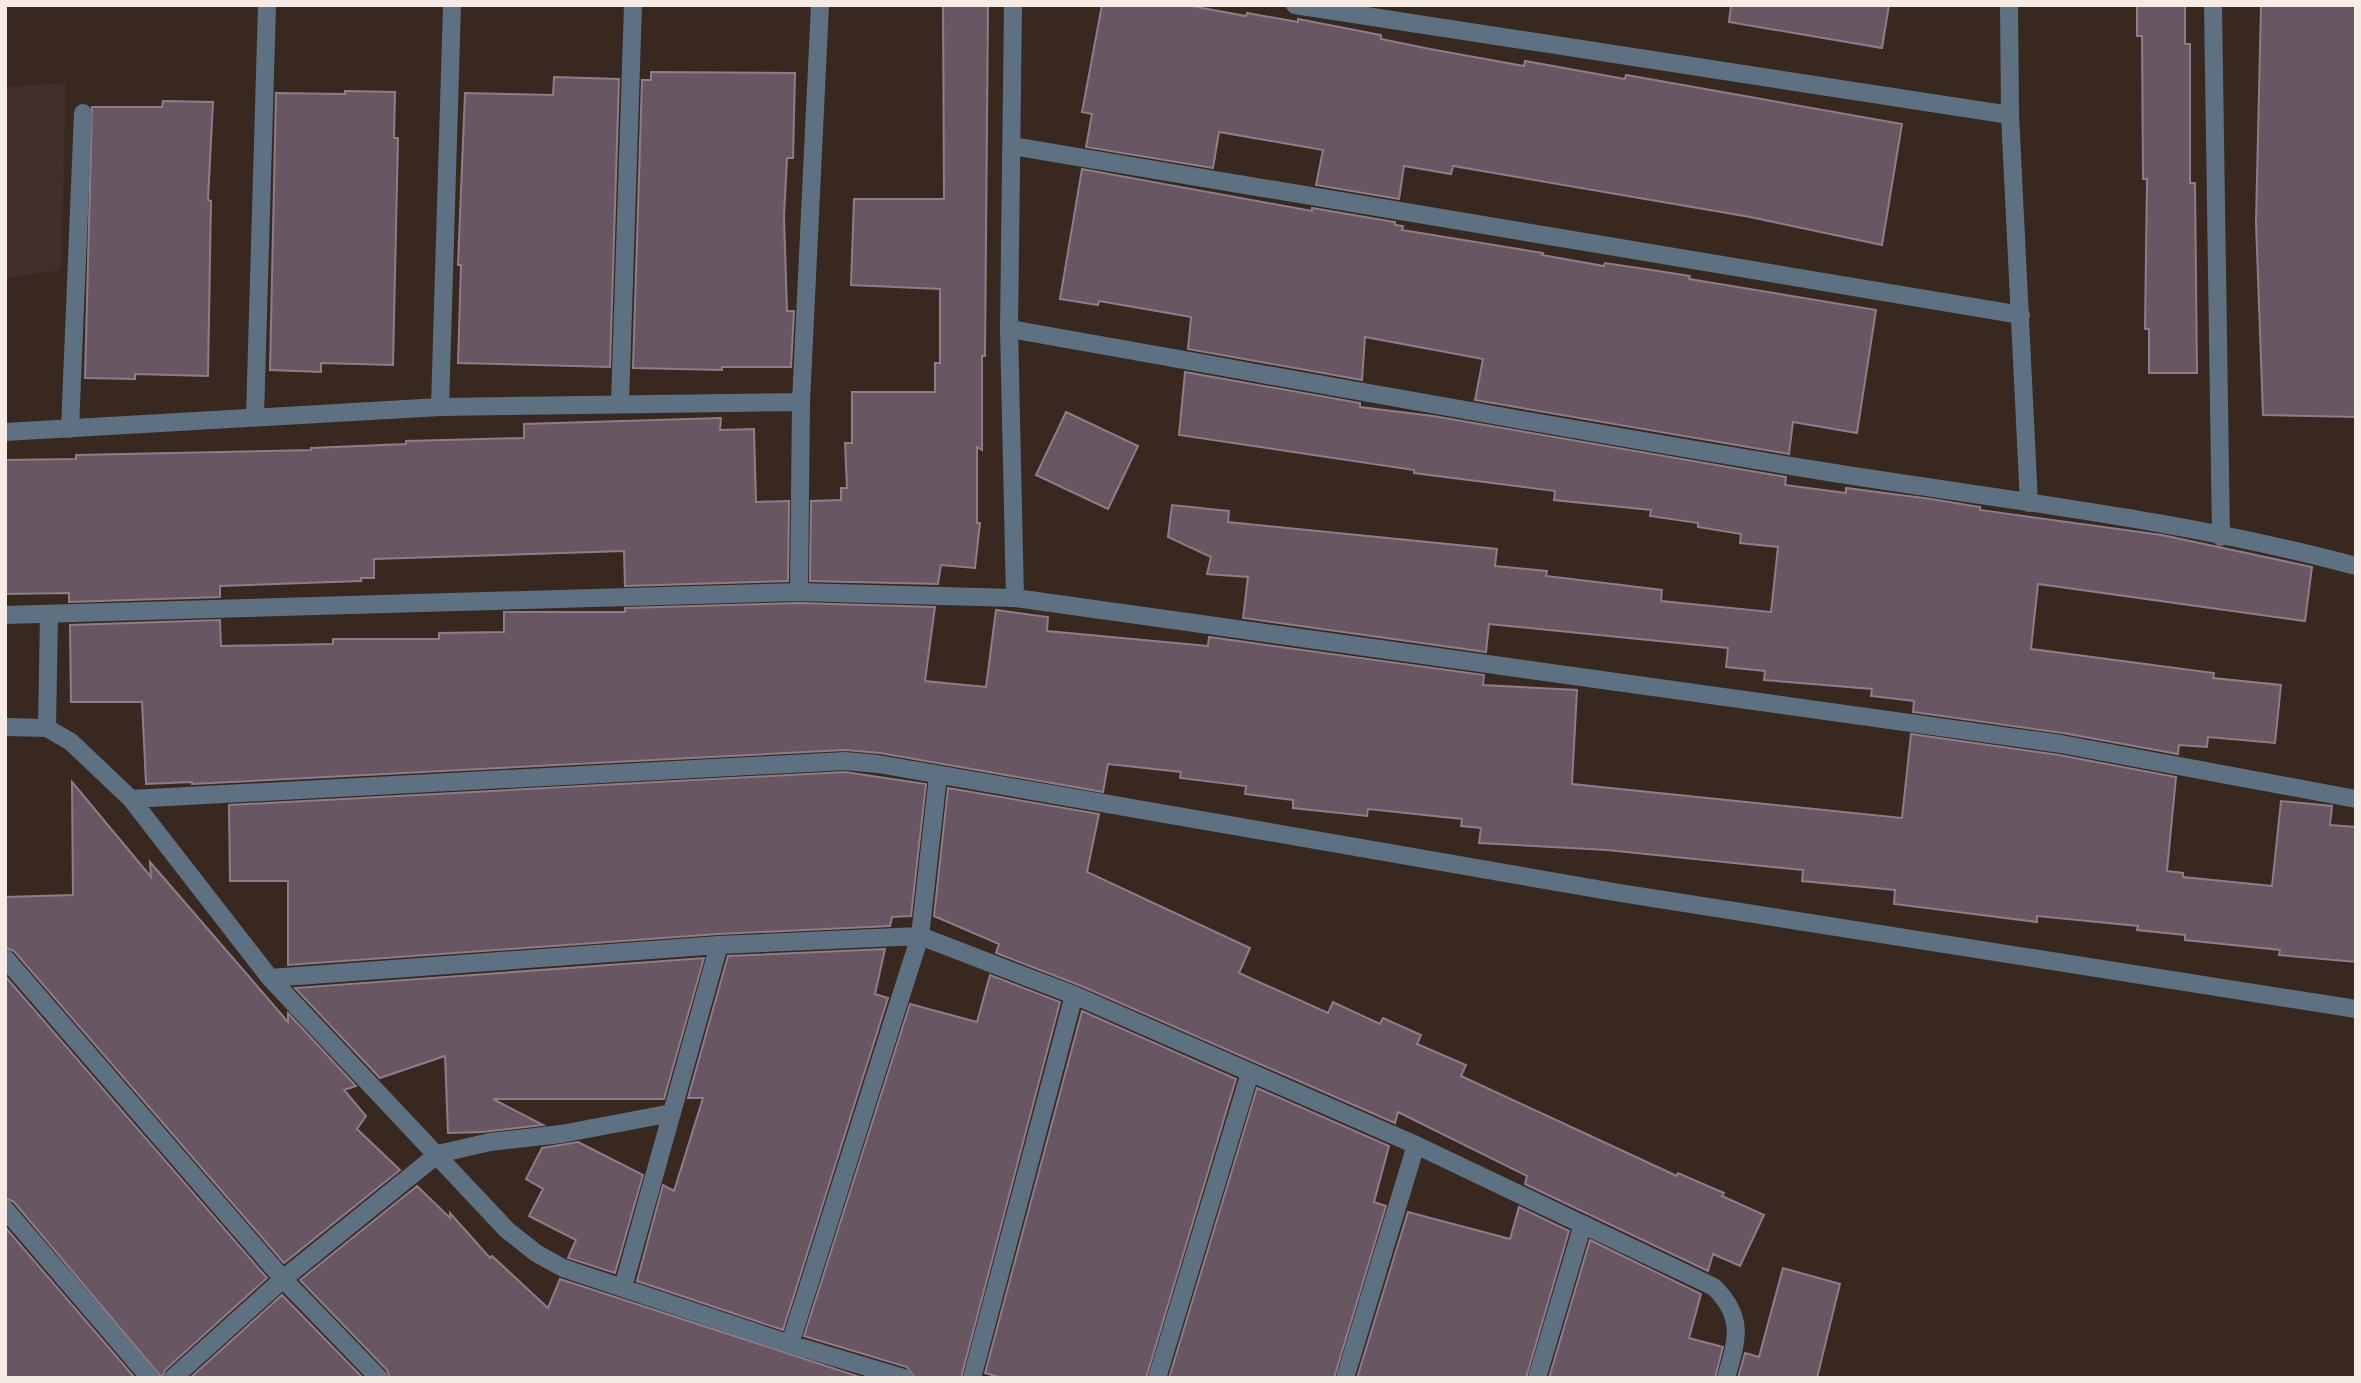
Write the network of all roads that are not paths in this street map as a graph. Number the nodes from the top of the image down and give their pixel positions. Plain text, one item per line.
1 (267, 5) edge
2 (452, 5) edge
3 (633, 5) edge
4 (821, 5) edge
5 (1013, 5) edge
6 (1295, 5) edge
7 (2009, 5) edge
8 (2213, 5) edge
9 (83, 113) dead end
10 (2010, 115) junction
11 (1012, 146) junction
12 (2021, 315) junction
13 (1009, 329) junction
14 (801, 402) junction
15 (620, 403) junction
16 (440, 407) junction
17 (255, 417) junction
18 (70, 429) junction
19 (5, 432) edge
20 (2029, 503) junction
21 (2221, 537) junction
22 (2356, 566) edge
23 (799, 592) junction
24 (1015, 598) junction
25 (49, 614) junction
26 (5, 615) edge
27 (5, 727) edge
28 (47, 728) junction
29 (938, 776) junction
30 (131, 799) junction
31 (2356, 799) edge
32 (920, 936) junction
33 (719, 946) junction
34 (5, 958) edge
35 (270, 978) junction
36 (1074, 995) junction
37 (2356, 1009) edge
38 (1250, 1073) junction
39 (672, 1113) junction
40 (1416, 1145) junction
41 (438, 1154) junction
42 (5, 1209) edge
43 (1583, 1224) junction
44 (283, 1279) junction
45 (623, 1287) junction
46 (790, 1344) junction
47 (150, 1378) edge
48 (173, 1378) edge
49 (379, 1378) edge
50 (904, 1378) edge
51 (972, 1378) edge
52 (1157, 1378) edge
53 (1345, 1378) edge
54 (1537, 1378) edge
55 (1726, 1378) edge

1 - 17 street
2 - 16 street
3 - 15 street
4 - 14 street
5 - 11 street
6 - 10 street
7 - 10 street
8 - 21 street
9 - 18 street
10 - 12 street
11 - 12 street
11 - 13 street
12 - 20 street
13 - 20 street
13 - 24 street
14 - 15 street
14 - 23 street
15 - 16 street
16 - 17 street
17 - 18 street
18 - 19 street
20 - 21 street
21 - 22 street
23 - 24 street
23 - 25 street
24 - 31 street
25 - 26 street
25 - 28 street
27 - 28 street
28 - 30 street
29 - 30 street
29 - 32 street
29 - 37 street
30 - 35 street
32 - 33 street
32 - 36 street
32 - 46 street
33 - 35 street
33 - 39 street
34 - 44 street
35 - 41 street
36 - 38 street
36 - 51 street
38 - 40 street
38 - 52 street
39 - 41 street
39 - 45 street
40 - 43 street
40 - 53 street
41 - 44 street
41 - 45 street
42 - 47 street
43 - 54 street
43 - 55 street
44 - 48 street
44 - 49 street
45 - 46 street
46 - 50 street

